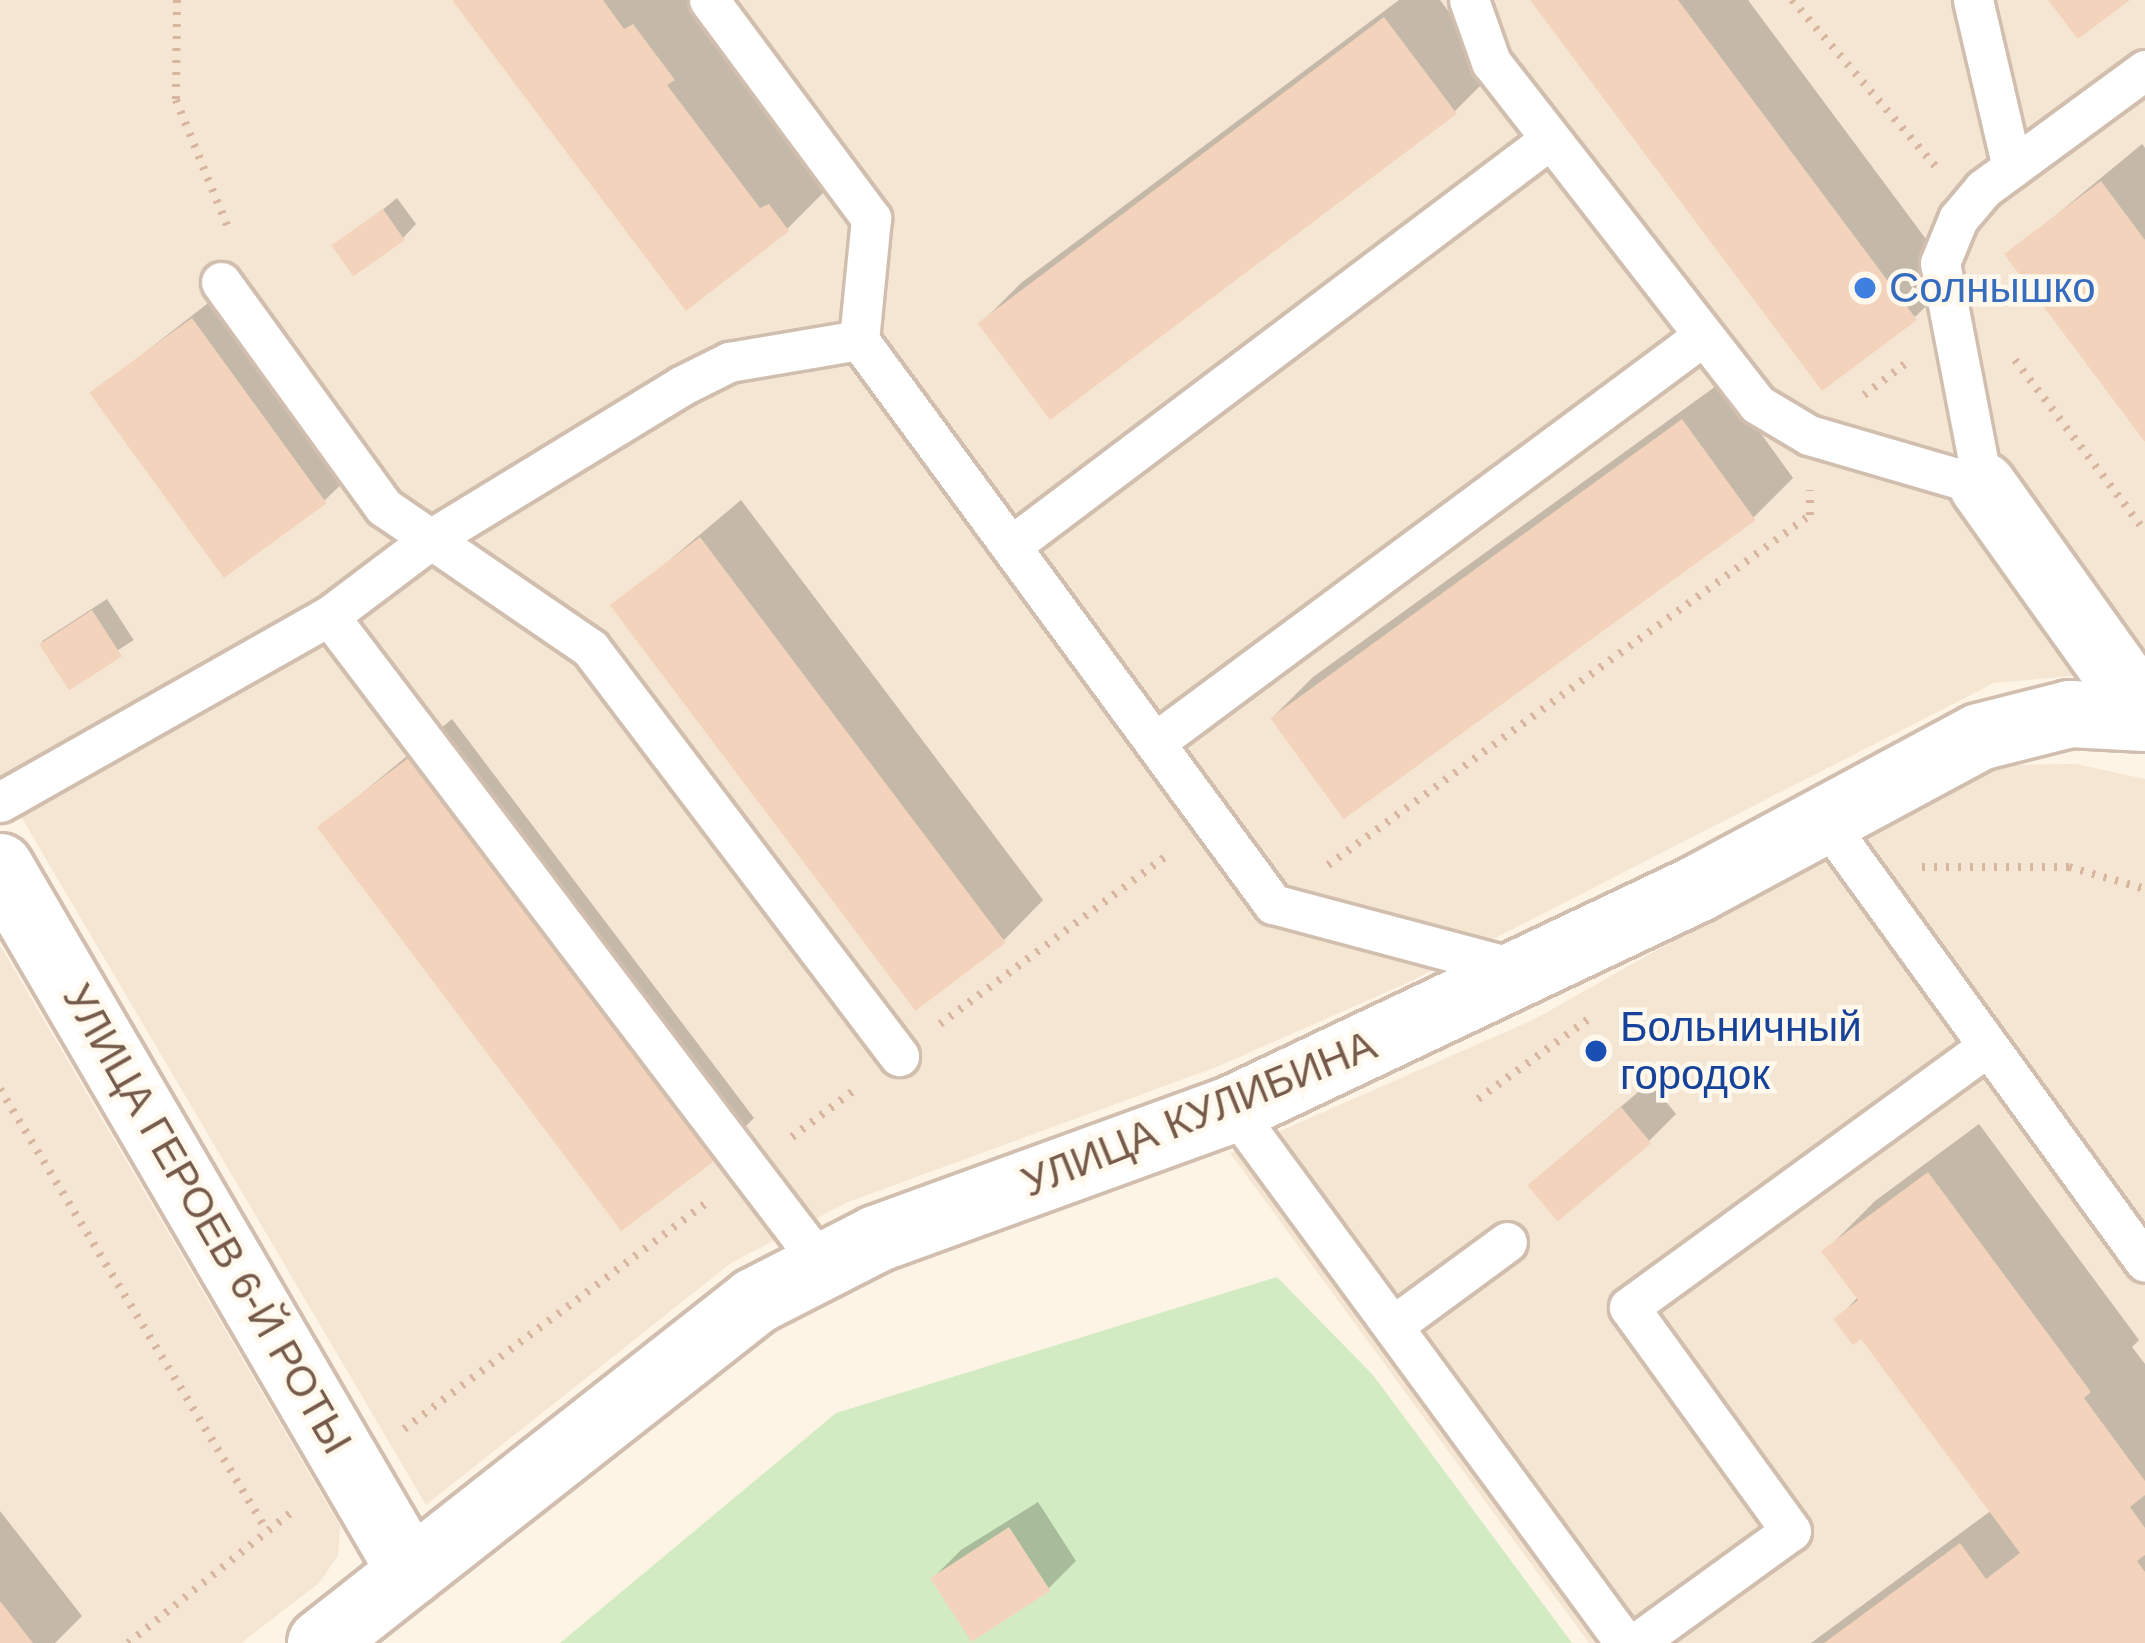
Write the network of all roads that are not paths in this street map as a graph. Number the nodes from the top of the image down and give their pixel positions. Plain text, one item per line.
1 (709, 0) edge
2 (1469, 0) edge
3 (1973, 0) edge
4 (2139, 86) edge
5 (1549, 140) junction
6 (2012, 168) junction
7 (221, 282) road end
8 (1703, 336) junction
9 (859, 340) junction
10 (1983, 486) junction
11 (434, 537) junction
12 (1012, 545) junction
13 (329, 616) junction
14 (2145, 716) edge
15 (1158, 740) junction
16 (0, 802) edge
17 (1841, 842) junction
18 (0, 867) edge
19 (1529, 972) junction
20 (1986, 1048) junction
21 (899, 1056) road end
22 (1233, 1109) junction
23 (1507, 1242) dead end
24 (2145, 1262) edge
25 (822, 1265) junction
26 (1394, 1325) junction
27 (411, 1572) junction
28 (321, 1643) edge
29 (1625, 1643) edge
30 (1636, 1643) edge

1 - 9 lane
2 - 5 lane
3 - 6 lane
4 - 6 lane
5 - 8 lane
5 - 12 lane
6 - 10 lane
7 - 11 lane
8 - 10 lane
8 - 15 lane
9 - 11 lane
9 - 12 lane
10 - 14 street
11 - 13 lane
11 - 21 lane
12 - 15 lane
13 - 16 lane
13 - 25 lane
14 - 17 street, УЛИЦА КУЛИБИНА
15 - 19 lane
17 - 19 street, УЛИЦА КУЛИБИНА
17 - 20 lane
18 - 27 street, УЛИЦА ГЕРОЕВ 6-Й РОТЫ
19 - 22 street, УЛИЦА КУЛИБИНА
20 - 24 lane
20 - 30 lane
22 - 25 street, УЛИЦА КУЛИБИНА
22 - 26 lane
23 - 26 lane
25 - 27 street, УЛИЦА КУЛИБИНА
26 - 29 lane
27 - 28 street, УЛИЦА КУЛИБИНА

